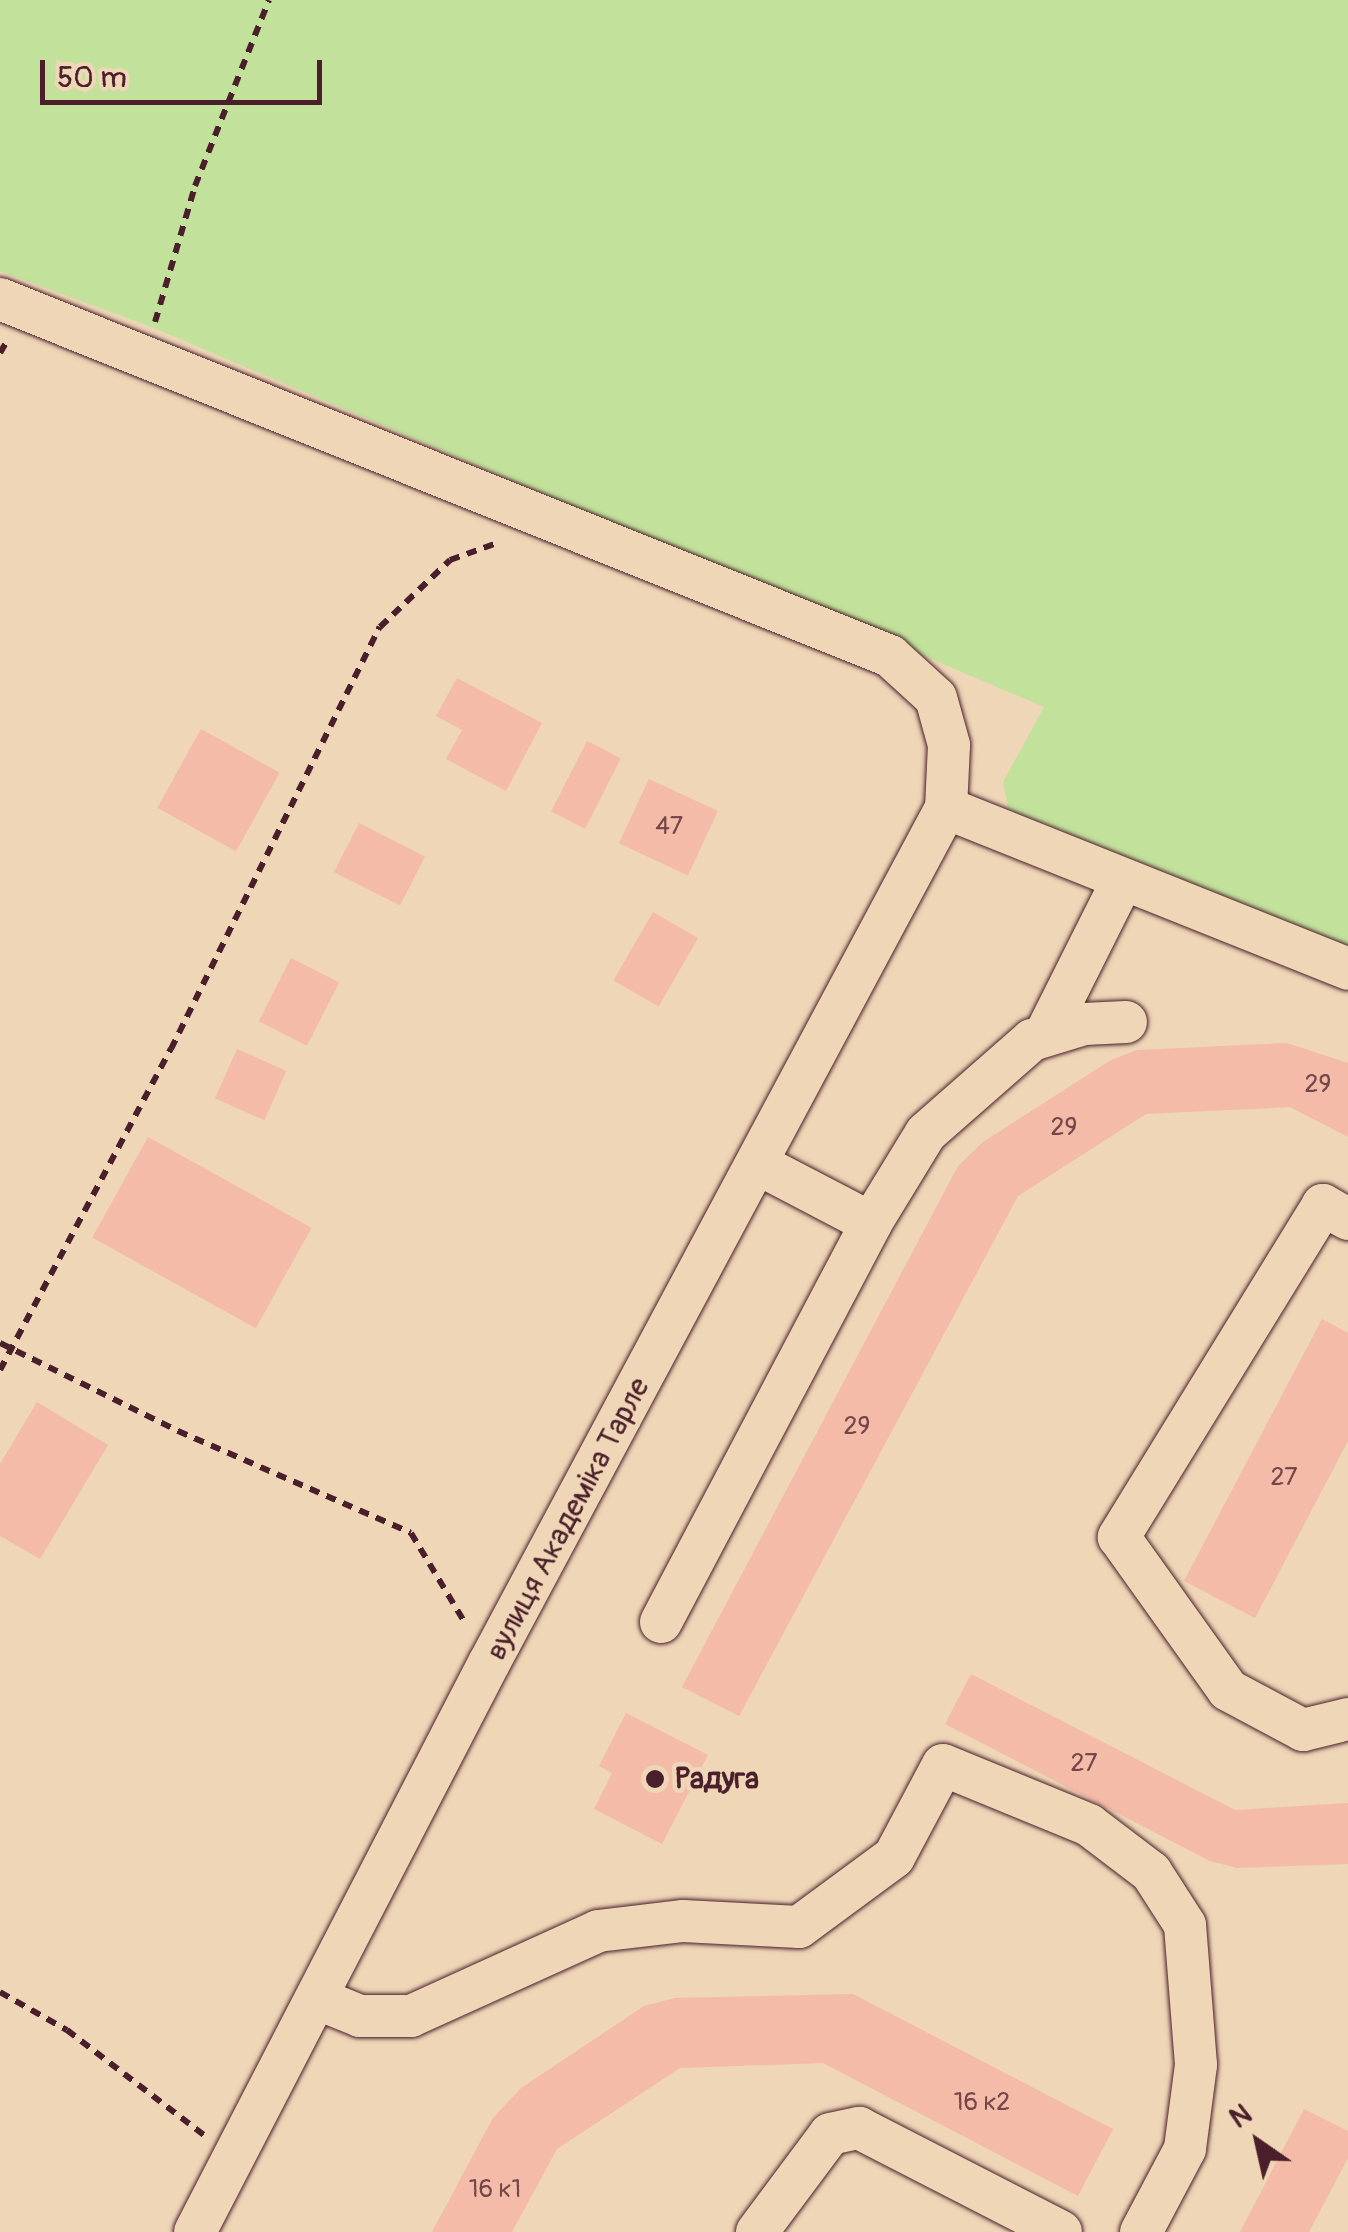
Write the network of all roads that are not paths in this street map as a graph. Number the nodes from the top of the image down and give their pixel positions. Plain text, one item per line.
1 (0, 300) edge
2 (946, 808) junction
3 (1122, 879) junction
4 (1348, 969) edge
5 (1126, 1022) dead end
6 (1045, 1036) junction
7 (760, 1165) junction
8 (1348, 1219) edge
9 (871, 1223) junction
10 (661, 1622) dead end
11 (1348, 1719) edge
12 (318, 1999) junction
13 (195, 2232) edge
14 (757, 2232) edge
15 (1061, 2232) edge
16 (1140, 2232) edge

1 - 2 street
2 - 3 street
2 - 7 street, вулиця Академіка Тарле
3 - 4 street
3 - 6 street
5 - 6 street
6 - 9 street
7 - 9 street
7 - 12 street, вулиця Академіка Тарле
8 - 11 street
9 - 10 street
12 - 13 street, вулиця Академіка Тарле
12 - 16 street
14 - 15 street

